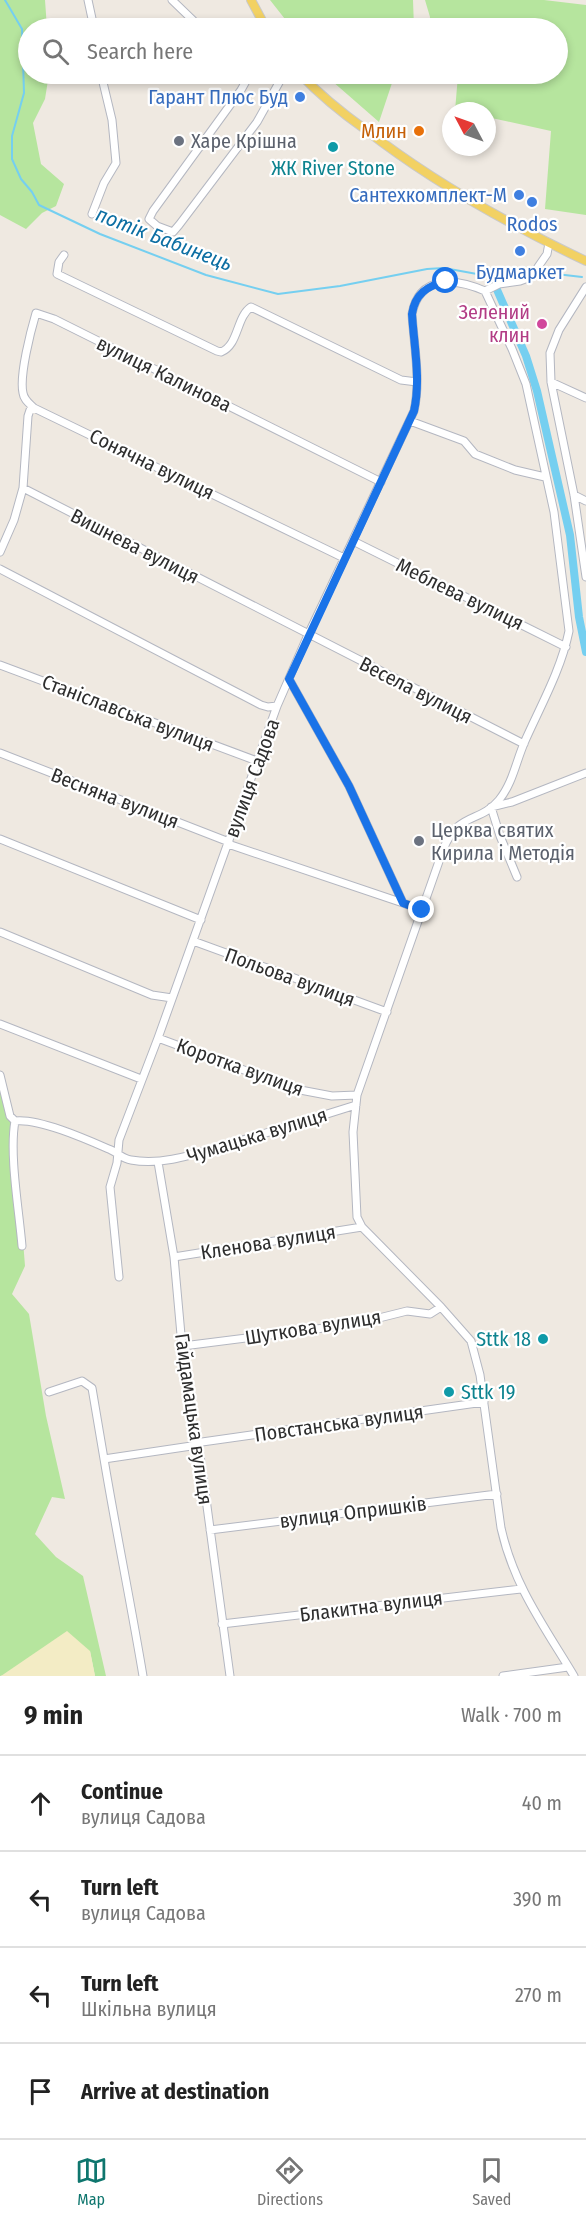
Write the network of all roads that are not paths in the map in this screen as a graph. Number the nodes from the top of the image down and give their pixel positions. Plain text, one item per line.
1 (88, 0) edge
2 (172, 0) edge
3 (251, 0) edge
4 (92, 18) edge
5 (191, 18) edge
6 (261, 18) edge
7 (103, 84) edge
8 (244, 84) edge
9 (278, 84) edge
10 (310, 84) edge
11 (92, 214) dead end
12 (549, 243) junction
13 (63, 255) dead end
14 (586, 261) edge
15 (488, 290) junction
16 (585, 290) edge
17 (417, 382) junction
18 (551, 382) junction
19 (586, 398) edge
20 (34, 408) junction
21 (410, 421) junction
22 (545, 477) junction
23 (381, 482) junction
24 (23, 488) junction
25 (574, 495) junction
26 (586, 501) edge
27 (353, 540) junction
28 (0, 552) edge
29 (344, 558) junction
30 (0, 569) edge
31 (586, 576) edge
32 (308, 635) junction
33 (566, 646) junction
34 (0, 665) edge
35 (289, 679) junction
36 (277, 706) junction
37 (524, 744) junction
38 (0, 753) edge
39 (257, 761) junction
40 (586, 772) edge
41 (491, 807) junction
42 (0, 839) edge
43 (229, 843) junction
44 (517, 877) dead end
45 (403, 903) junction
46 (422, 910) junction
47 (201, 920) junction
48 (0, 932) edge
49 (193, 941) junction
50 (172, 998) junction
51 (387, 1012) junction
52 (0, 1024) edge
53 (158, 1038) junction
54 (0, 1075) edge
55 (141, 1080) junction
56 (357, 1095) junction
57 (356, 1105) junction
58 (15, 1120) junction
59 (118, 1154) junction
60 (158, 1162) junction
61 (362, 1227) junction
62 (22, 1246) dead end
63 (174, 1257) junction
64 (119, 1277) dead end
65 (441, 1307) junction
66 (183, 1346) junction
67 (49, 1392) dead end
68 (484, 1402) junction
69 (197, 1444) junction
70 (104, 1459) junction
71 (497, 1494) junction
72 (210, 1530) junction
73 (520, 1588) junction
74 (222, 1624) junction
75 (568, 1667) junction
76 (143, 1676) edge
77 (230, 1676) edge
78 (503, 1676) edge
79 (574, 1676) edge

1 - 4 street
2 - 5 street
3 - 6 main road
7 - 11 street
8 - 9 street
10 - 12 main road
12 - 14 main road
12 - 15 street
13 - 17 street
15 - 17 street, вулиця Садова
15 - 22 street
16 - 18 street
17 - 21 street, вулиця Садова
18 - 19 street
18 - 25 street
20 - 23 street, вулиця Калинова
20 - 24 street
20 - 29 street, Сонячна вулиця
21 - 22 street
21 - 23 street, вулиця Садова
22 - 33 street
23 - 27 street, вулиця Садова
24 - 28 street
24 - 32 street, Вишнева вулиця
25 - 26 street
25 - 31 street
27 - 29 street, вулиця Садова
27 - 33 street, Меблева вулиця
29 - 32 street, вулиця Садова
30 - 36 street
32 - 35 street, вулиця Садова
32 - 37 street, Весела вулиця
33 - 37 street
34 - 39 street, Станіславська вулиця
35 - 36 street, вулиця Садова
35 - 45 street
36 - 39 street, вулиця Садова
37 - 41 street
38 - 43 street, Весняна вулиця
39 - 43 street, вулиця Садова
40 - 41 street
41 - 44 street
41 - 46 street
42 - 47 street
43 - 45 street, Весняна вулиця
43 - 47 street, вулиця Садова
45 - 46 street, Весняна вулиця
46 - 51 street
47 - 49 street, вулиця Садова
48 - 50 street
49 - 50 street, вулиця Садова
49 - 51 street, Польова вулиця
50 - 53 street, вулиця Садова
51 - 56 street
52 - 55 street
53 - 55 street, вулиця Садова
53 - 56 street, Коротка вулиця
54 - 58 street
55 - 59 street, вулиця Садова
56 - 57 street
57 - 60 street, Чумацька вулиця
57 - 61 street
58 - 59 street, Чумацька вулиця
58 - 62 street
59 - 60 street, Чумацька вулиця
59 - 64 street, вулиця Садова
60 - 63 street, Гайдамацька вулиця
61 - 63 street, Кленова вулиця
61 - 65 street
63 - 66 street, Гайдамацька вулиця
65 - 66 street, Шуткова вулиця
65 - 68 street
66 - 69 street, Гайдамацька вулиця
67 - 70 street
68 - 69 street, Повстанська вулиця
68 - 71 street
69 - 70 street, Повстанська вулиця
69 - 72 street, Гайдамацька вулиця
70 - 76 street
71 - 72 street, вулиця Опришків
71 - 73 street
72 - 74 street, Гайдамацька вулиця
73 - 74 street, Блакитна вулиця
73 - 75 street
74 - 77 street, Гайдамацька вулиця
75 - 78 street
75 - 79 street

